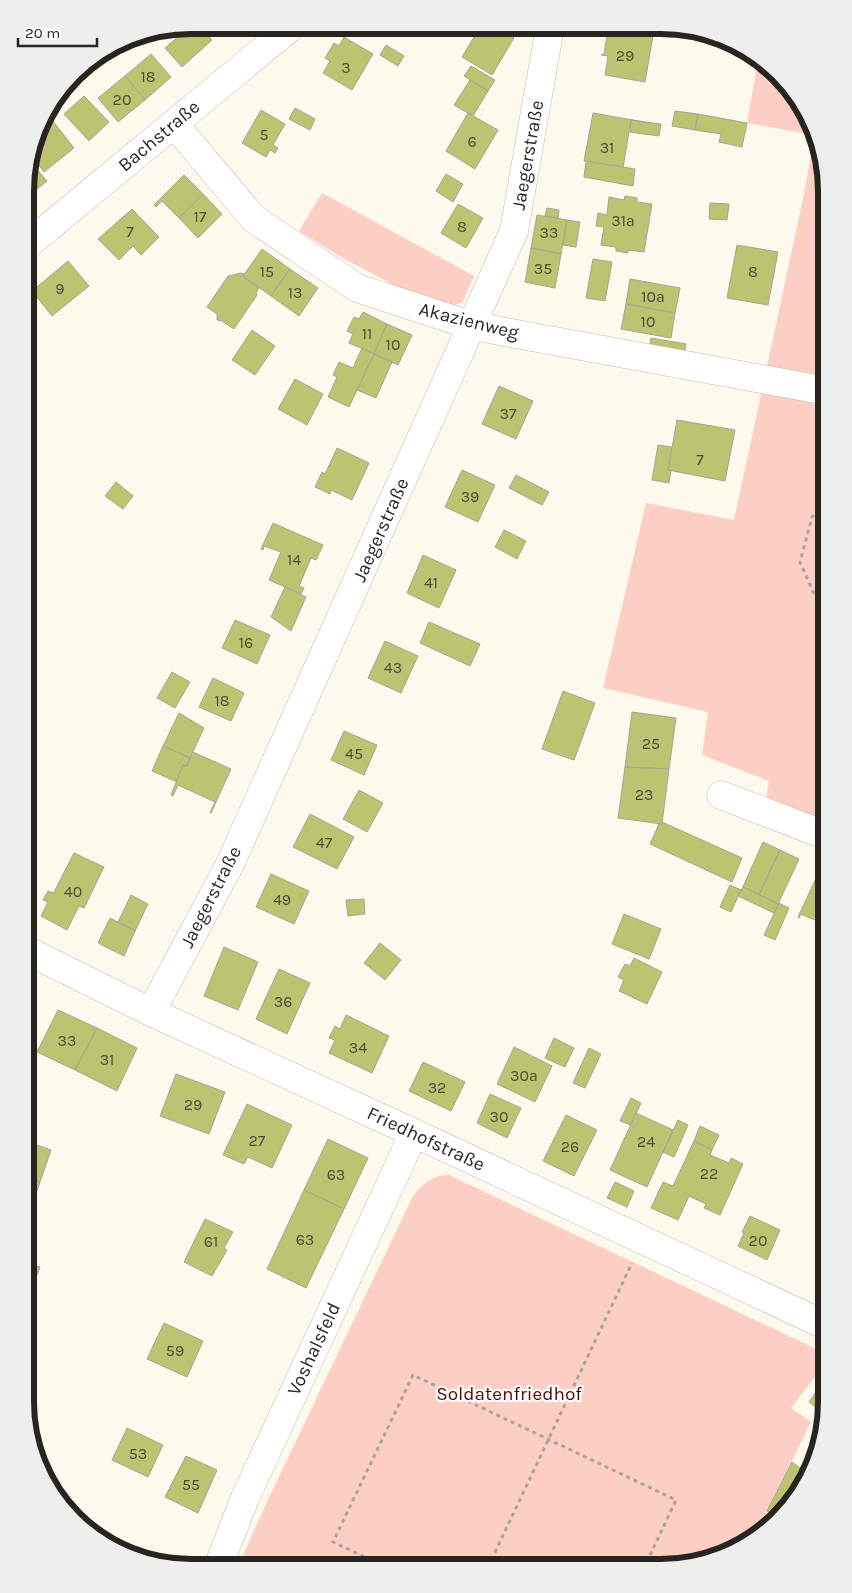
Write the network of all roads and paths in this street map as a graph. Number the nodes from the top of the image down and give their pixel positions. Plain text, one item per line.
1 (282, 34) edge
2 (549, 34) edge
3 (174, 124) junction
4 (34, 239) edge
5 (473, 326) junction
6 (818, 389) edge
7 (818, 510) edge
8 (818, 603) edge
9 (721, 795) dead end
10 (818, 833) edge
11 (34, 954) edge
12 (151, 1012) junction
13 (414, 1133) junction
14 (643, 1240) junction
15 (818, 1322) edge
16 (550, 1440) junction
17 (221, 1559) edge
18 (369, 1559) edge
19 (492, 1559) edge
20 (648, 1559) edge

1 - 3 street, Bachstraße
2 - 5 street, Jaegerstraße
3 - 4 street, Bachstraße
3 - 5 street, Akazienweg
5 - 6 street, Akazienweg
5 - 12 street, Jaegerstraße
7 - 8 path
9 - 10 street
11 - 12 street, Friedhofstraße
12 - 13 street, Friedhofstraße
13 - 14 street, Friedhofstraße
13 - 17 street, Voshalsfeld
14 - 15 street, Friedhofstraße
14 - 16 path
16 - 18 path
16 - 19 path
16 - 20 path

